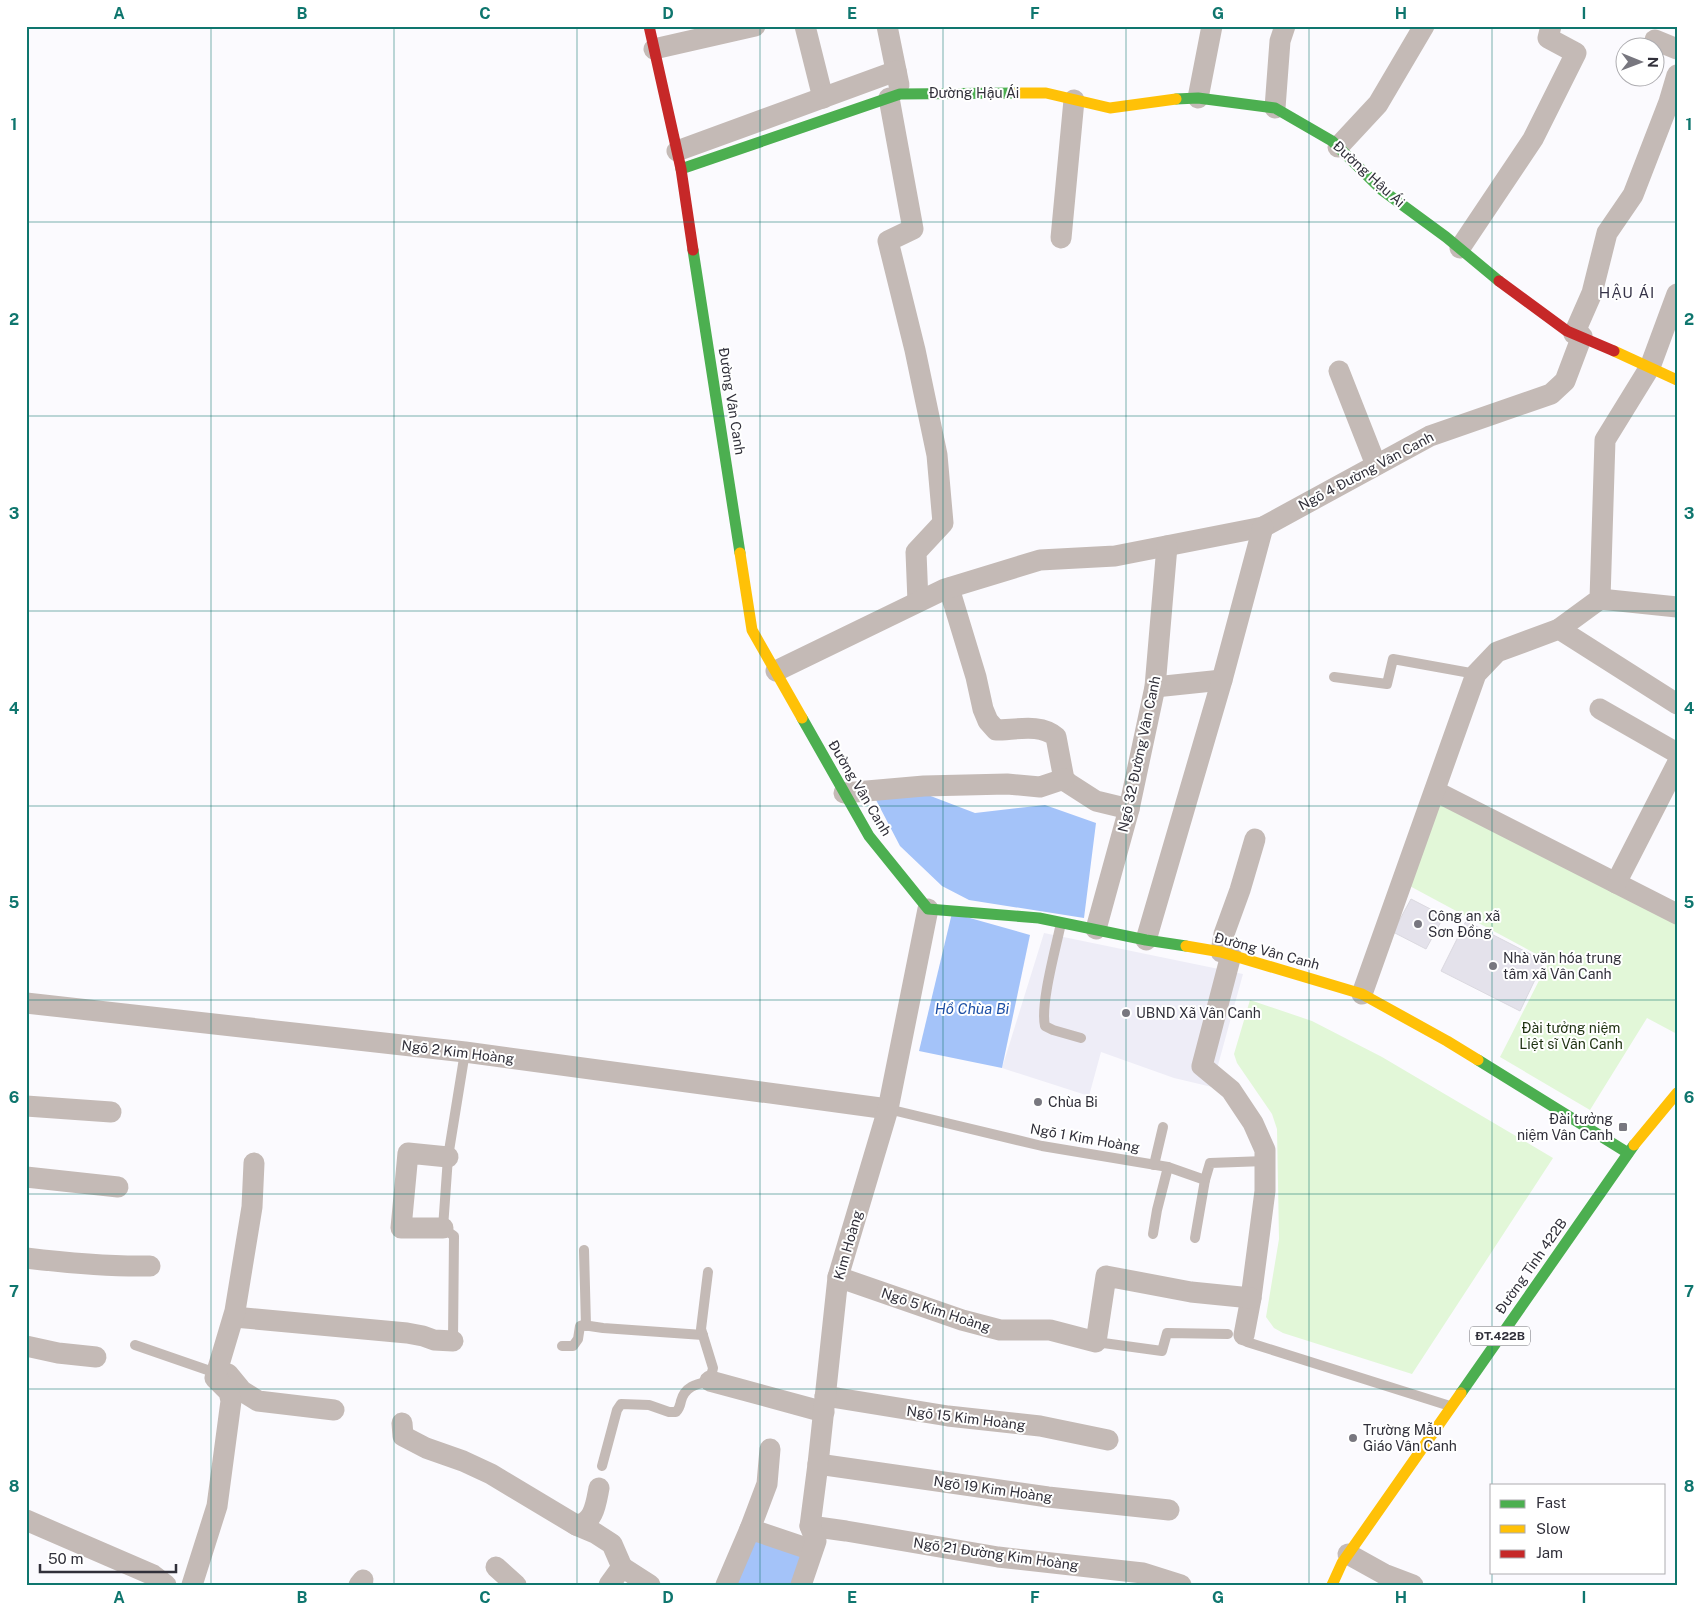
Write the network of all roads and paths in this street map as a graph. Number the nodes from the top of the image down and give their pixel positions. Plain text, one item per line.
1 (649, 26) edge
2 (755, 26) edge
3 (805, 26) edge
4 (887, 26) edge
5 (1212, 26) edge
6 (1285, 26) edge
7 (1424, 26) edge
8 (1551, 26) edge
9 (654, 49) junction
10 (896, 71) junction
11 (1677, 75) edge
12 (895, 96) junction
13 (823, 98) junction
14 (1198, 98) junction
15 (1074, 100) junction
16 (1275, 108) junction
17 (1338, 147) junction
18 (679, 160) junction
19 (1061, 238) dead end
20 (1460, 248) junction
21 (1677, 294) edge
22 (1578, 335) junction
23 (1650, 367) junction
24 (1339, 371) dead end
25 (1677, 380) edge
26 (1376, 465) junction
27 (1263, 527) junction
28 (1167, 546) junction
29 (949, 588) junction
30 (1600, 599) junction
31 (918, 602) junction
32 (1677, 607) edge
33 (1559, 628) junction
34 (776, 671) junction
35 (1476, 674) junction
36 (1334, 677) dead end
37 (1222, 680) junction
38 (1155, 687) junction
39 (1677, 704) edge
40 (1600, 709) dead end
41 (1677, 753) edge
42 (1677, 764) edge
43 (1064, 779) junction
44 (1435, 791) junction
45 (844, 793) junction
46 (1129, 809) junction
47 (1255, 839) dead end
48 (1616, 882) junction
49 (928, 909) junction
50 (1677, 914) edge
51 (1061, 922) junction
52 (1096, 929) junction
53 (1146, 940) junction
54 (1226, 953) junction
55 (1362, 994) junction
56 (26, 1003) edge
57 (1081, 1038) dead end
58 (465, 1052) junction
59 (1676, 1098) edge
60 (26, 1106) edge
61 (888, 1109) junction
62 (111, 1112) dead end
63 (1163, 1127) dead end
64 (1628, 1153) junction
65 (448, 1157) junction
66 (1265, 1161) junction
67 (254, 1163) dead end
68 (1154, 1165) junction
69 (1168, 1167) junction
70 (26, 1177) edge
71 (1205, 1180) junction
72 (118, 1187) dead end
73 (443, 1228) junction
74 (1153, 1234) dead end
75 (1195, 1238) dead end
76 (584, 1250) dead end
77 (26, 1258) edge
78 (150, 1266) dead end
79 (708, 1272) dead end
80 (838, 1278) junction
81 (1251, 1298) junction
82 (234, 1317) junction
83 (586, 1326) junction
84 (703, 1335) junction
85 (1236, 1335) junction
86 (453, 1341) joint
87 (1096, 1342) junction
88 (135, 1344) dead end
89 (26, 1346) edge
90 (562, 1346) dead end
91 (96, 1357) dead end
92 (216, 1373) junction
93 (710, 1381) junction
94 (824, 1404) junction
95 (1451, 1407) junction
96 (334, 1410) dead end
97 (402, 1423) dead end
98 (1108, 1440) dead end
99 (770, 1449) dead end
100 (818, 1464) junction
101 (602, 1466) dead end
102 (600, 1488) dead end
103 (1169, 1510) dead end
104 (27, 1524) edge
105 (576, 1525) junction
106 (810, 1526) junction
107 (750, 1529) junction
108 (812, 1550) junction
109 (1348, 1554) junction
110 (622, 1567) junction
111 (496, 1568) dead end
112 (166, 1585) edge
113 (192, 1585) edge
114 (516, 1585) edge
115 (609, 1585) edge
116 (650, 1585) edge
117 (726, 1585) edge
118 (801, 1585) edge
119 (1181, 1585) edge
120 (1332, 1585) edge
121 (1413, 1585) edge

1 - 9 street, Đường Vân Canh
2 - 9 street
3 - 13 street
4 - 10 street
5 - 14 street
6 - 16 street
7 - 17 street
8 - 20 street
9 - 18 street, Đường Vân Canh
10 - 12 street
10 - 13 street
11 - 22 street, Ngõ 4 Đường Vân Canh
12 - 15 street, Đường Hậu Ái
12 - 18 street, Đường Hậu Ái
12 - 31 street
13 - 18 street
14 - 15 street, Đường Hậu Ái
14 - 16 street, Đường Hậu Ái
15 - 19 street
16 - 17 street, Đường Hậu Ái
17 - 20 street, Đường Hậu Ái
18 - 34 street, Đường Vân Canh
20 - 22 street, Đường Hậu Ái
21 - 23 street
22 - 23 street, Đường Hậu Ái
22 - 26 street, Ngõ 4 Đường Vân Canh
23 - 25 street, Đường Hậu Ái
23 - 30 street
24 - 26 street
26 - 27 street, Ngõ 4 Đường Vân Canh
27 - 28 street, Ngõ 4 Đường Vân Canh
27 - 37 street
28 - 29 street, Ngõ 4 Đường Vân Canh
28 - 38 street, Ngõ 32 Đường Vân Canh
29 - 31 street, Ngõ 4 Đường Vân Canh
29 - 43 street
30 - 32 street
30 - 33 street
31 - 34 street, Ngõ 4 Đường Vân Canh
33 - 35 street
33 - 39 street
34 - 45 street, Đường Vân Canh
35 - 36 lane
35 - 44 street
37 - 38 street
37 - 53 street
38 - 46 street, Ngõ 32 Đường Vân Canh
40 - 41 street
42 - 48 street
43 - 45 street
43 - 46 street
44 - 48 street
44 - 55 street
45 - 49 street, Đường Vân Canh
46 - 52 street, Ngõ 32 Đường Vân Canh
47 - 54 street
48 - 50 street
49 - 51 street, Đường Vân Canh
49 - 61 street, Kim Hoàng
51 - 52 street, Đường Vân Canh
51 - 57 lane
52 - 53 street, Đường Vân Canh
53 - 54 street, Đường Vân Canh
54 - 55 street, Đường Vân Canh
54 - 66 street
55 - 64 street, Đường Vân Canh
56 - 58 street, Ngõ 2 Kim Hoàng
58 - 61 street, Ngõ 2 Kim Hoàng
58 - 65 lane
59 - 64 street, Đường Tỉnh 422B / ĐT.422B
60 - 62 street
61 - 68 lane, Ngõ 1 Kim Hoàng
61 - 80 street, Kim Hoàng
63 - 68 lane
64 - 95 street, Đường Tỉnh 422B / ĐT.422B
65 - 73 lane
65 - 73 street
66 - 71 lane
66 - 81 street
67 - 82 street
68 - 69 lane, Ngõ 1 Kim Hoàng
69 - 71 lane, Ngõ 1 Kim Hoàng
69 - 74 lane
70 - 72 street
71 - 75 lane
73 - 86 lane
76 - 83 lane
77 - 78 street
79 - 84 lane
80 - 87 street, Ngõ 5 Kim Hoàng
80 - 94 street, Kim Hoàng
81 - 85 street
81 - 87 street
82 - 86 street
82 - 92 street
83 - 84 lane
83 - 90 lane
84 - 93 lane
85 - 87 lane, Ngõ 5 Kim Hoàng
85 - 95 lane
88 - 92 lane
89 - 91 street
92 - 96 street
92 - 113 street
93 - 94 street, Ngõ 15 Kim Hoàng
93 - 101 lane
94 - 98 street, Ngõ 15 Kim Hoàng
94 - 100 street, Kim Hoàng
95 - 109 street, Đường Tỉnh 422B / ĐT.422B
97 - 105 street
99 - 107 street
100 - 103 street, Ngõ 19 Kim Hoàng
100 - 106 street, Kim Hoàng
102 - 105 street
104 - 112 street
105 - 110 street
106 - 108 street, Kim Hoàng
106 - 119 street, Ngõ 21 Đường Kim Hoàng
107 - 108 street
107 - 117 street
108 - 118 street, Kim Hoàng
109 - 120 street, Đường Tỉnh 422B / ĐT.422B
109 - 121 street
110 - 115 street
110 - 116 street
111 - 114 street

